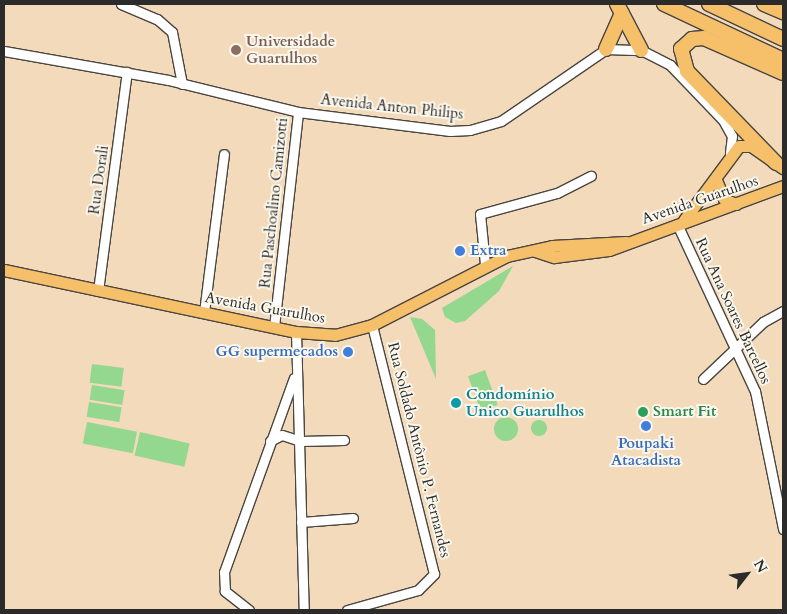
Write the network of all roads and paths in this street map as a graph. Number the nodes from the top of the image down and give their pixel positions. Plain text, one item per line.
1 (121, 4) edge
2 (664, 4) edge
3 (709, 4) edge
4 (764, 4) edge
5 (619, 8) edge
6 (783, 12) edge
7 (783, 39) edge
8 (606, 49) junction
9 (641, 50) junction
10 (4, 51) edge
11 (783, 60) edge
12 (175, 64) junction
13 (127, 72) junction
14 (783, 73) edge
15 (168, 80) junction
16 (182, 84) junction
17 (298, 112) junction
18 (730, 153) junction
19 (224, 154) dead end
20 (780, 166) edge
21 (591, 176) dead end
22 (716, 180) junction
23 (783, 186) edge
24 (736, 204) junction
25 (680, 222) junction
26 (485, 264) junction
27 (4, 270) edge
28 (98, 291) junction
29 (783, 311) edge
30 (204, 312) junction
31 (372, 325) junction
32 (274, 328) junction
33 (296, 332) junction
34 (737, 349) junction
35 (295, 376) junction
36 (703, 379) dead end
37 (344, 440) dead end
38 (270, 441) junction
39 (300, 441) junction
40 (353, 518) dead end
41 (301, 522) junction
42 (783, 529) edge
43 (248, 610) edge
44 (304, 610) edge
45 (347, 610) edge

1 - 12 street
2 - 11 highway
3 - 7 highway
4 - 6 highway
5 - 8 highway
5 - 9 highway
8 - 9 street
8 - 17 street, Avenida Anton Philips
9 - 18 street
10 - 13 street, Avenida Anton Philips
12 - 15 street
12 - 16 street
13 - 15 street, Avenida Anton Philips
13 - 28 street, Rua Dorali
14 - 20 highway
15 - 16 street, Avenida Anton Philips
16 - 17 street, Avenida Anton Philips
17 - 32 street, Rua Paschoalino Camizotti
18 - 20 main road
18 - 22 main road
19 - 30 street
21 - 26 street
22 - 24 main road
22 - 25 main road
23 - 24 main road, Avenida Guarulhos
24 - 25 main road, Avenida Guarulhos
25 - 26 main road, Avenida Guarulhos
25 - 34 street, Rua Ana Soares Barcellos
26 - 31 main road, Avenida Guarulhos
27 - 28 main road, Avenida Guarulhos
28 - 30 main road, Avenida Guarulhos
29 - 34 street
30 - 32 main road, Avenida Guarulhos
31 - 33 main road, Avenida Guarulhos
31 - 45 street, Rua Soldado Antônio P. Fernandes
32 - 33 main road, Avenida Guarulhos
33 - 35 street
34 - 36 street
34 - 42 street, Rua Ana Soares Barcellos
35 - 38 street
35 - 39 street
37 - 39 street
38 - 39 street
38 - 43 street
39 - 41 street
40 - 41 street
41 - 44 street

